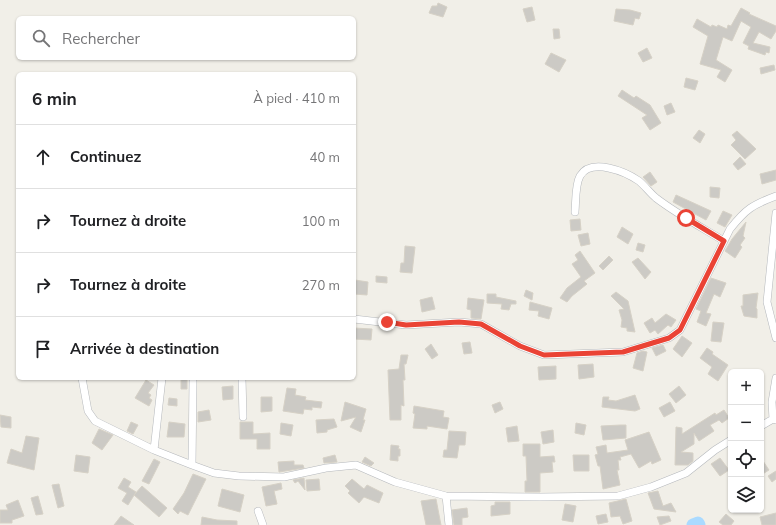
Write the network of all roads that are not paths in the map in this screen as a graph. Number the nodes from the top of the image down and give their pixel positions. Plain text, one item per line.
1 (776, 196) edge
2 (575, 212) dead end
3 (776, 213) edge
4 (724, 241) junction
5 (356, 319) edge
6 (776, 338) edge
7 (776, 378) edge
8 (82, 380) edge
9 (162, 380) edge
10 (242, 380) edge
11 (193, 381) dead end
12 (243, 417) dead end
13 (775, 419) edge
14 (764, 424) edge
15 (729, 441) edge
16 (154, 450) junction
17 (192, 465) junction
18 (446, 496) junction
19 (258, 511) dead end
20 (263, 525) edge
21 (449, 525) edge

1 - 4 street
2 - 4 street
3 - 6 street
4 - 5 street
7 - 13 street
8 - 16 street
9 - 16 street
10 - 12 street
11 - 17 street
13 - 14 street
15 - 18 street
16 - 17 street
17 - 18 street
18 - 21 street
19 - 20 street

